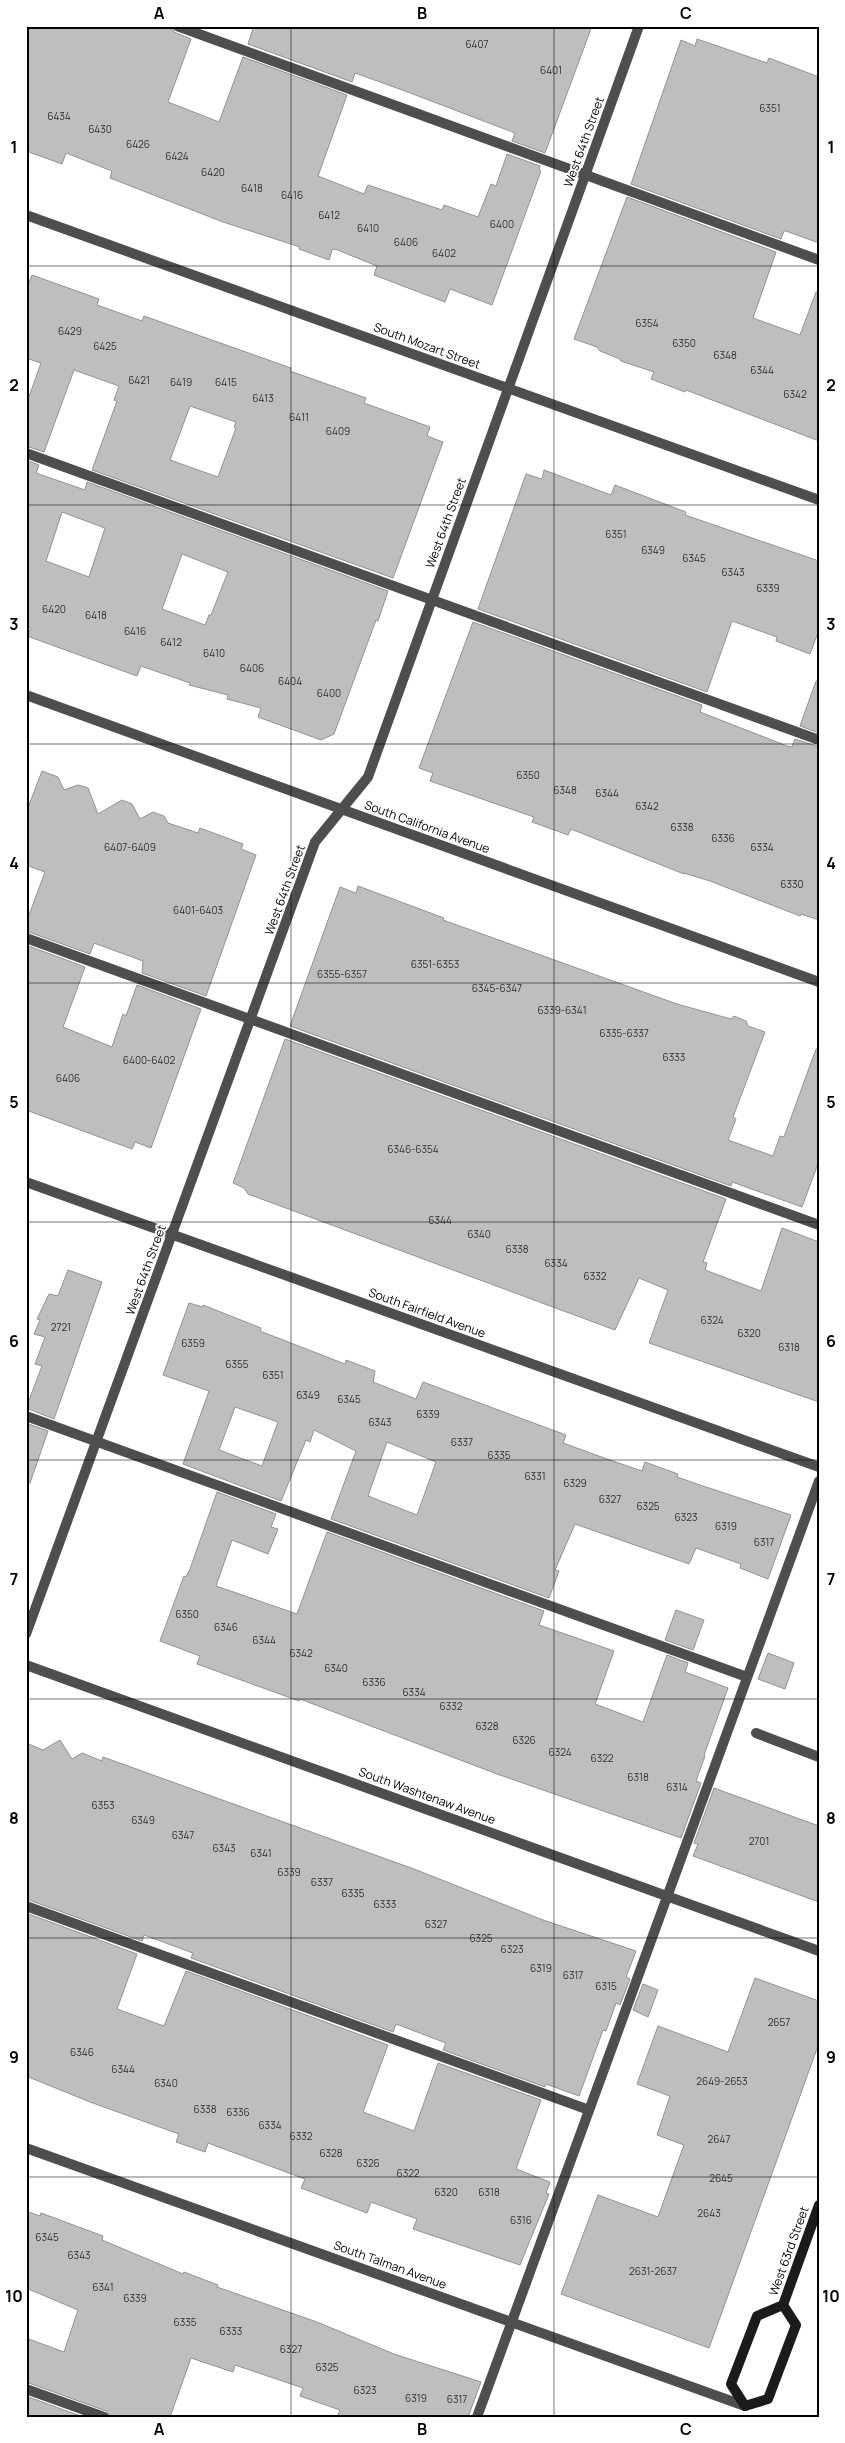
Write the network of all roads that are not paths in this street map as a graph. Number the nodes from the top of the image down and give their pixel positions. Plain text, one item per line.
1 (177, 26) edge
2 (639, 26) edge
3 (585, 175) junction
4 (26, 215) edge
5 (819, 260) edge
6 (508, 388) junction
7 (26, 453) edge
8 (819, 500) edge
9 (432, 600) junction
10 (26, 695) edge
11 (819, 740) edge
12 (341, 809) junction
13 (26, 938) edge
14 (819, 982) edge
15 (250, 1020) junction
16 (26, 1182) edge
17 (819, 1225) edge
18 (172, 1234) junction
19 (26, 1416) edge
20 (97, 1441) junction
21 (819, 1467) edge
22 (819, 1481) edge
23 (26, 1634) edge
24 (26, 1665) edge
25 (747, 1677) junction
26 (756, 1733) dead end
27 (819, 1757) edge
28 (667, 1896) junction
29 (26, 1906) edge
30 (819, 1950) edge
31 (589, 2110) junction
32 (26, 2148) edge
33 (819, 2205) edge
34 (782, 2305) junction
35 (512, 2322) junction
36 (26, 2389) edge
37 (745, 2406) junction
38 (104, 2417) edge
39 (477, 2417) edge
40 (742, 2417) edge

1 - 3 street
2 - 3 street, West 64th Street
3 - 5 street
3 - 6 street, West 64th Street
4 - 6 street, South Mozart Street
6 - 8 street, South Mozart Street
6 - 9 street, West 64th Street
7 - 9 street
9 - 11 street
9 - 12 street, West 64th Street
10 - 12 street, South California Avenue
12 - 14 street, South California Avenue
12 - 15 street, West 64th Street
13 - 15 street
15 - 17 street
15 - 18 street, West 64th Street
16 - 18 street, South Fairfield Avenue
18 - 20 street, West 64th Street
18 - 21 street, South Fairfield Avenue
19 - 20 street
20 - 23 street, West 64th Street
20 - 25 street
22 - 25 street
24 - 28 street, South Washtenaw Avenue
25 - 28 street
26 - 27 street
28 - 30 street, South Washtenaw Avenue
28 - 31 street
29 - 31 street
31 - 35 street
32 - 35 street, South Talman Avenue
33 - 34 main road, West 63rd Street
34 - 37 main road, West 63rd Street
34 - 37 main road, West 63rd Street
35 - 37 street, South Talman Avenue
35 - 39 street
36 - 38 street
37 - 40 main road

